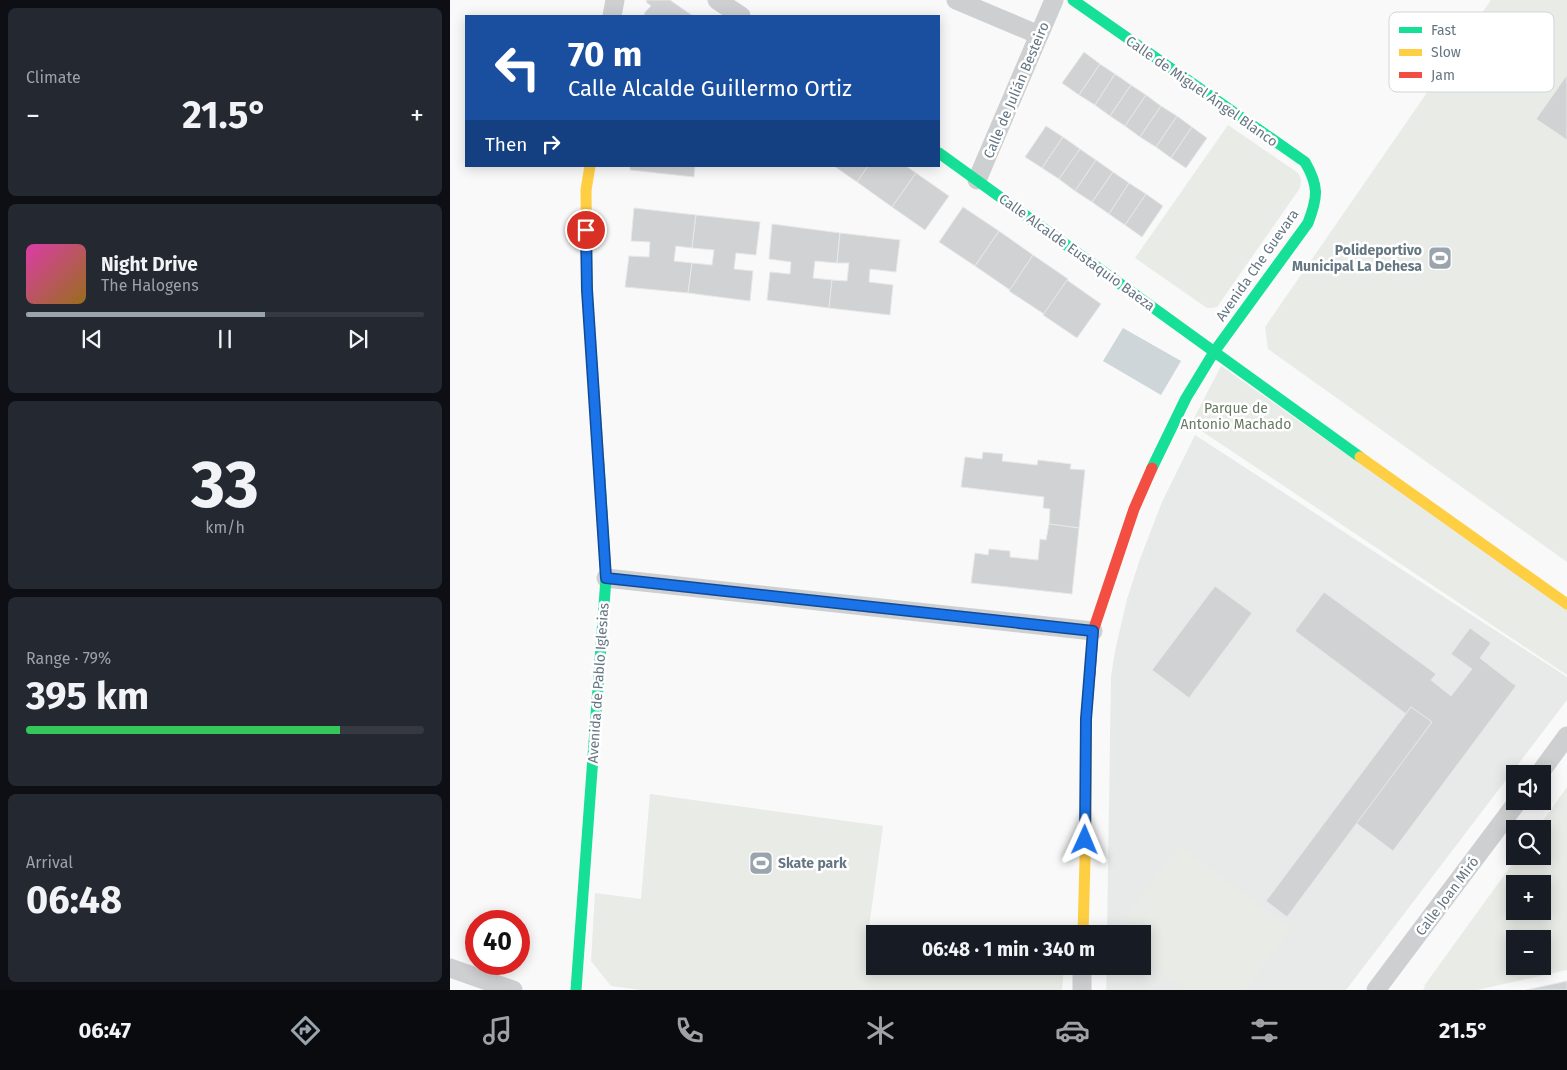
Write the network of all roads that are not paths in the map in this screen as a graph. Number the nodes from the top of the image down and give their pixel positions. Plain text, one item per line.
1 (615, 0) edge
2 (717, 0) edge
3 (956, 0) edge
4 (1054, 0) edge
5 (1073, 0) edge
6 (612, 15) edge
7 (740, 15) edge
8 (1039, 35) junction
9 (940, 154) edge
10 (590, 167) edge
11 (977, 180) junction
12 (1317, 192) joint
13 (1214, 352) junction
14 (606, 578) junction
15 (1567, 604) edge
16 (1093, 631) junction
17 (1567, 736) edge
18 (1546, 765) edge
19 (1511, 810) edge
20 (1083, 925) edge
21 (450, 968) edge
22 (465, 970) edge
23 (485, 975) edge
24 (1082, 975) edge
25 (513, 990) edge
26 (576, 990) edge
27 (1082, 990) edge
28 (1376, 990) edge

1 - 6 street
2 - 7 street
3 - 8 street
4 - 8 street, Calle de Julián Besteiro
5 - 12 street, Calle de Miguel Ángel Blanco
8 - 11 street, Calle de Julián Besteiro
9 - 11 street, Calle Alcalde Eustaquio Baeza
10 - 14 street, Avenida de Pablo Iglesias
11 - 13 street, Calle Alcalde Eustaquio Baeza
12 - 13 street, Avenida Che Guevara
13 - 15 street, Calle Alcalde Eustaquio Baeza
13 - 16 street, Avenida Che Guevara
14 - 16 street
14 - 26 street, Avenida de Pablo Iglesias
16 - 20 street, Avenida Che Guevara
17 - 18 street
19 - 28 street, Calle Joan Miró
21 - 22 street
23 - 25 street
24 - 27 street

